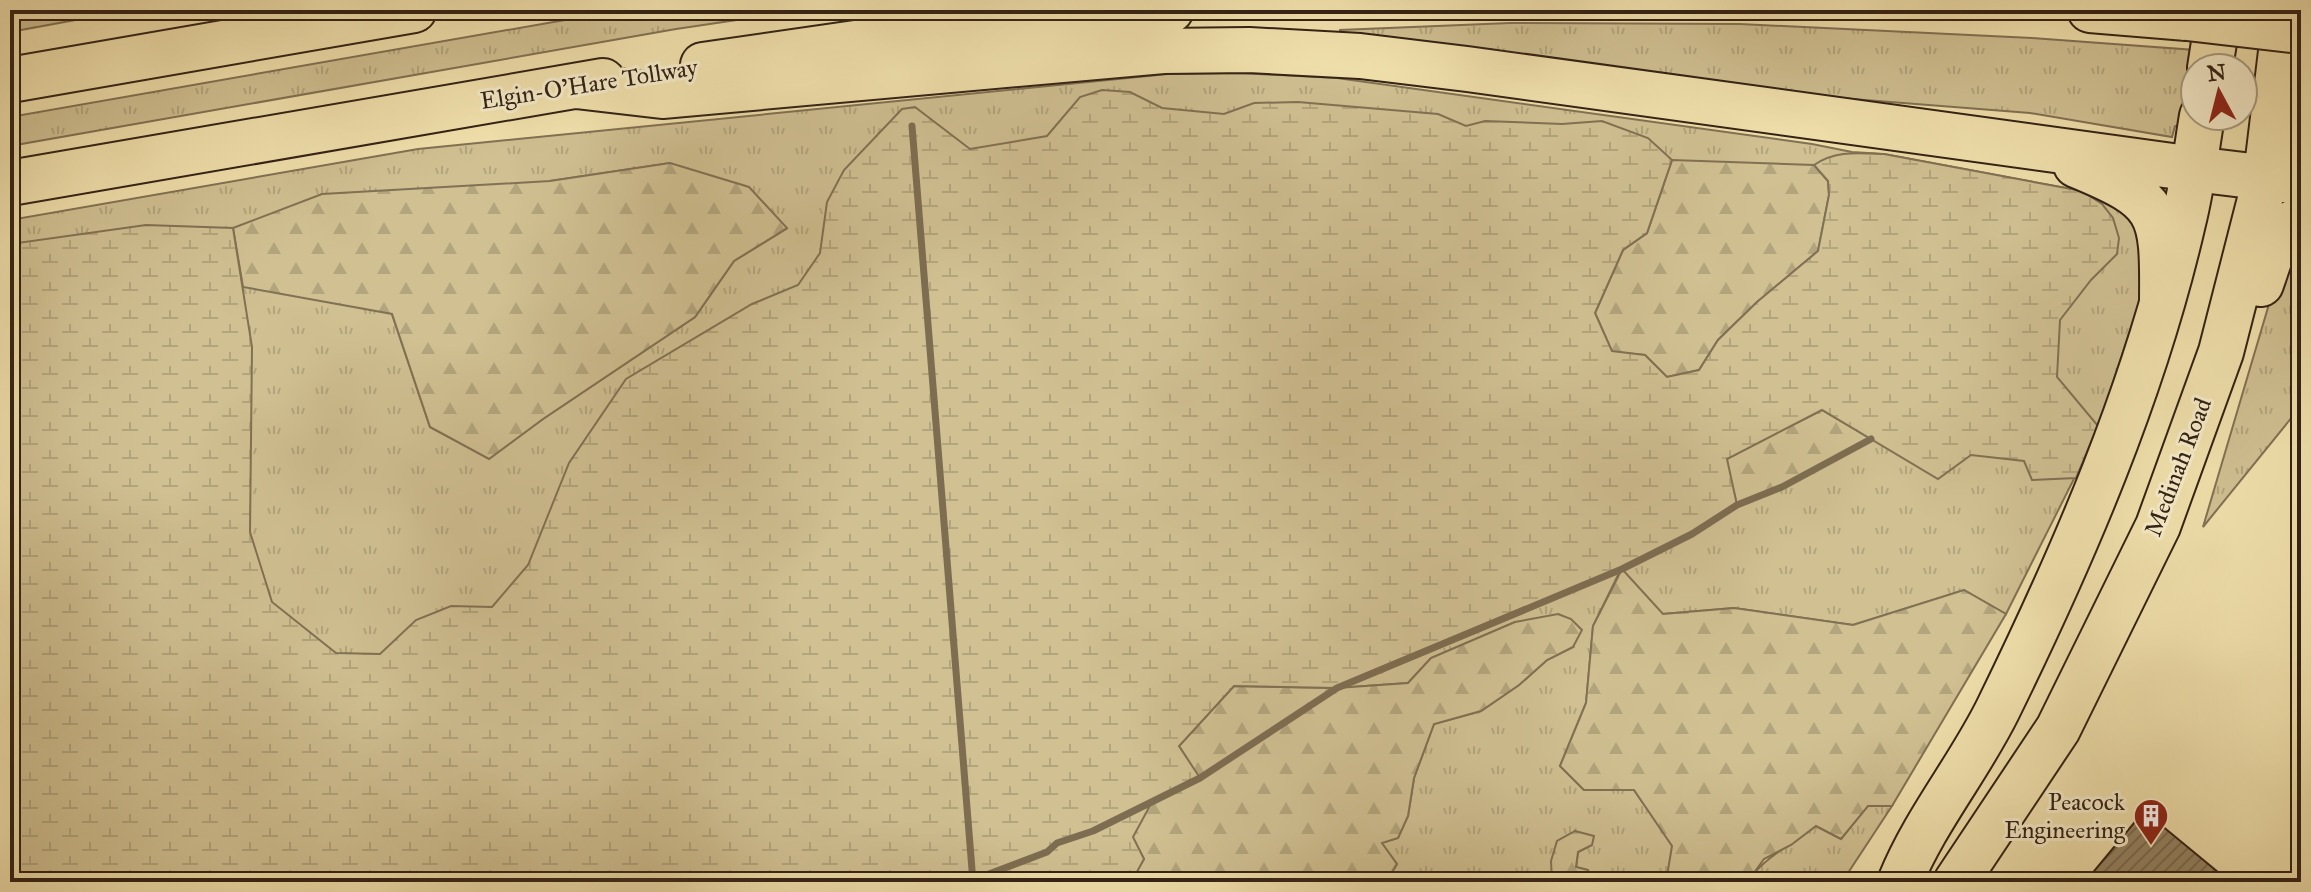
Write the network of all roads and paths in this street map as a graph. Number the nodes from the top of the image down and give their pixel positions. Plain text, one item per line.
1 (319, 10) edge
2 (414, 10) edge
3 (1171, 10) edge
4 (2090, 10) edge
5 (2286, 10) edge
6 (2203, 14) edge
7 (2301, 31) edge
8 (247, 39) junction
9 (2208, 52) edge
10 (10, 80) edge
11 (576, 86) junction
12 (2200, 132) edge
13 (2033, 147) junction
14 (2194, 169) junction
15 (2283, 179) edge
16 (10, 183) edge
17 (2301, 218) edge
18 (2162, 300) junction
19 (2158, 526) junction
20 (1900, 882) edge
21 (1956, 882) edge

1 - 8 main road
2 - 8 main road
3 - 11 main road, Elgin-O'Hare Tollway
4 - 6 main road
5 - 15 main road, Medinah Road
6 - 7 main road, bridge
6 - 9 main road
8 - 10 main road
11 - 13 main road
11 - 16 main road, Elgin-O'Hare Tollway
12 - 14 main road
13 - 14 main road
13 - 18 main road
14 - 15 main road
14 - 18 main road
15 - 19 main road, Medinah Road
17 - 19 main road
18 - 20 main road
19 - 21 main road, Medinah Road

